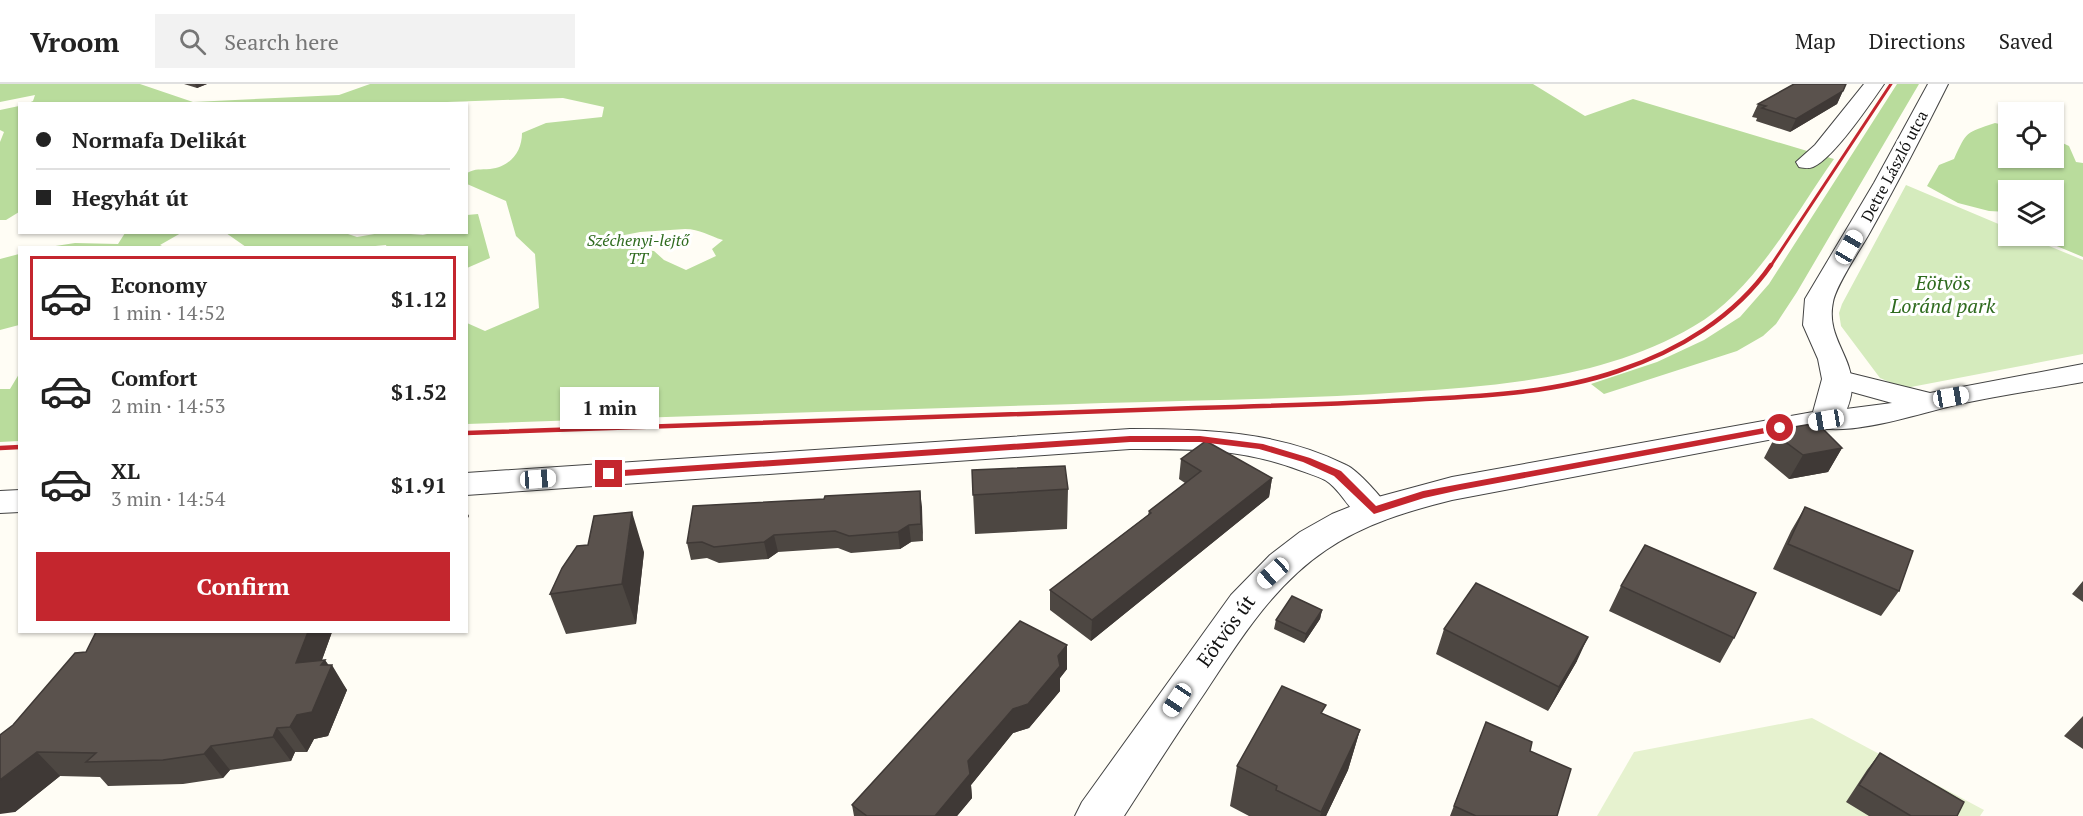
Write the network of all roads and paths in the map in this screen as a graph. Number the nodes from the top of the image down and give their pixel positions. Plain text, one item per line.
1 (1874, 84) edge
2 (1938, 84) edge
3 (1807, 162) dead end
4 (2083, 373) edge
5 (1838, 379) junction
6 (1934, 401) junction
7 (1826, 420) junction
8 (468, 484) edge
9 (18, 501) edge
10 (0, 502) edge
11 (1374, 510) junction
12 (1098, 816) edge

1 - 3 street
2 - 5 street, Detre László utca
4 - 6 street, Eötvös út
5 - 6 street
5 - 7 street
6 - 7 street, Eötvös út
7 - 11 street, Eötvös út
8 - 11 street
9 - 10 street
11 - 12 street, Eötvös út

